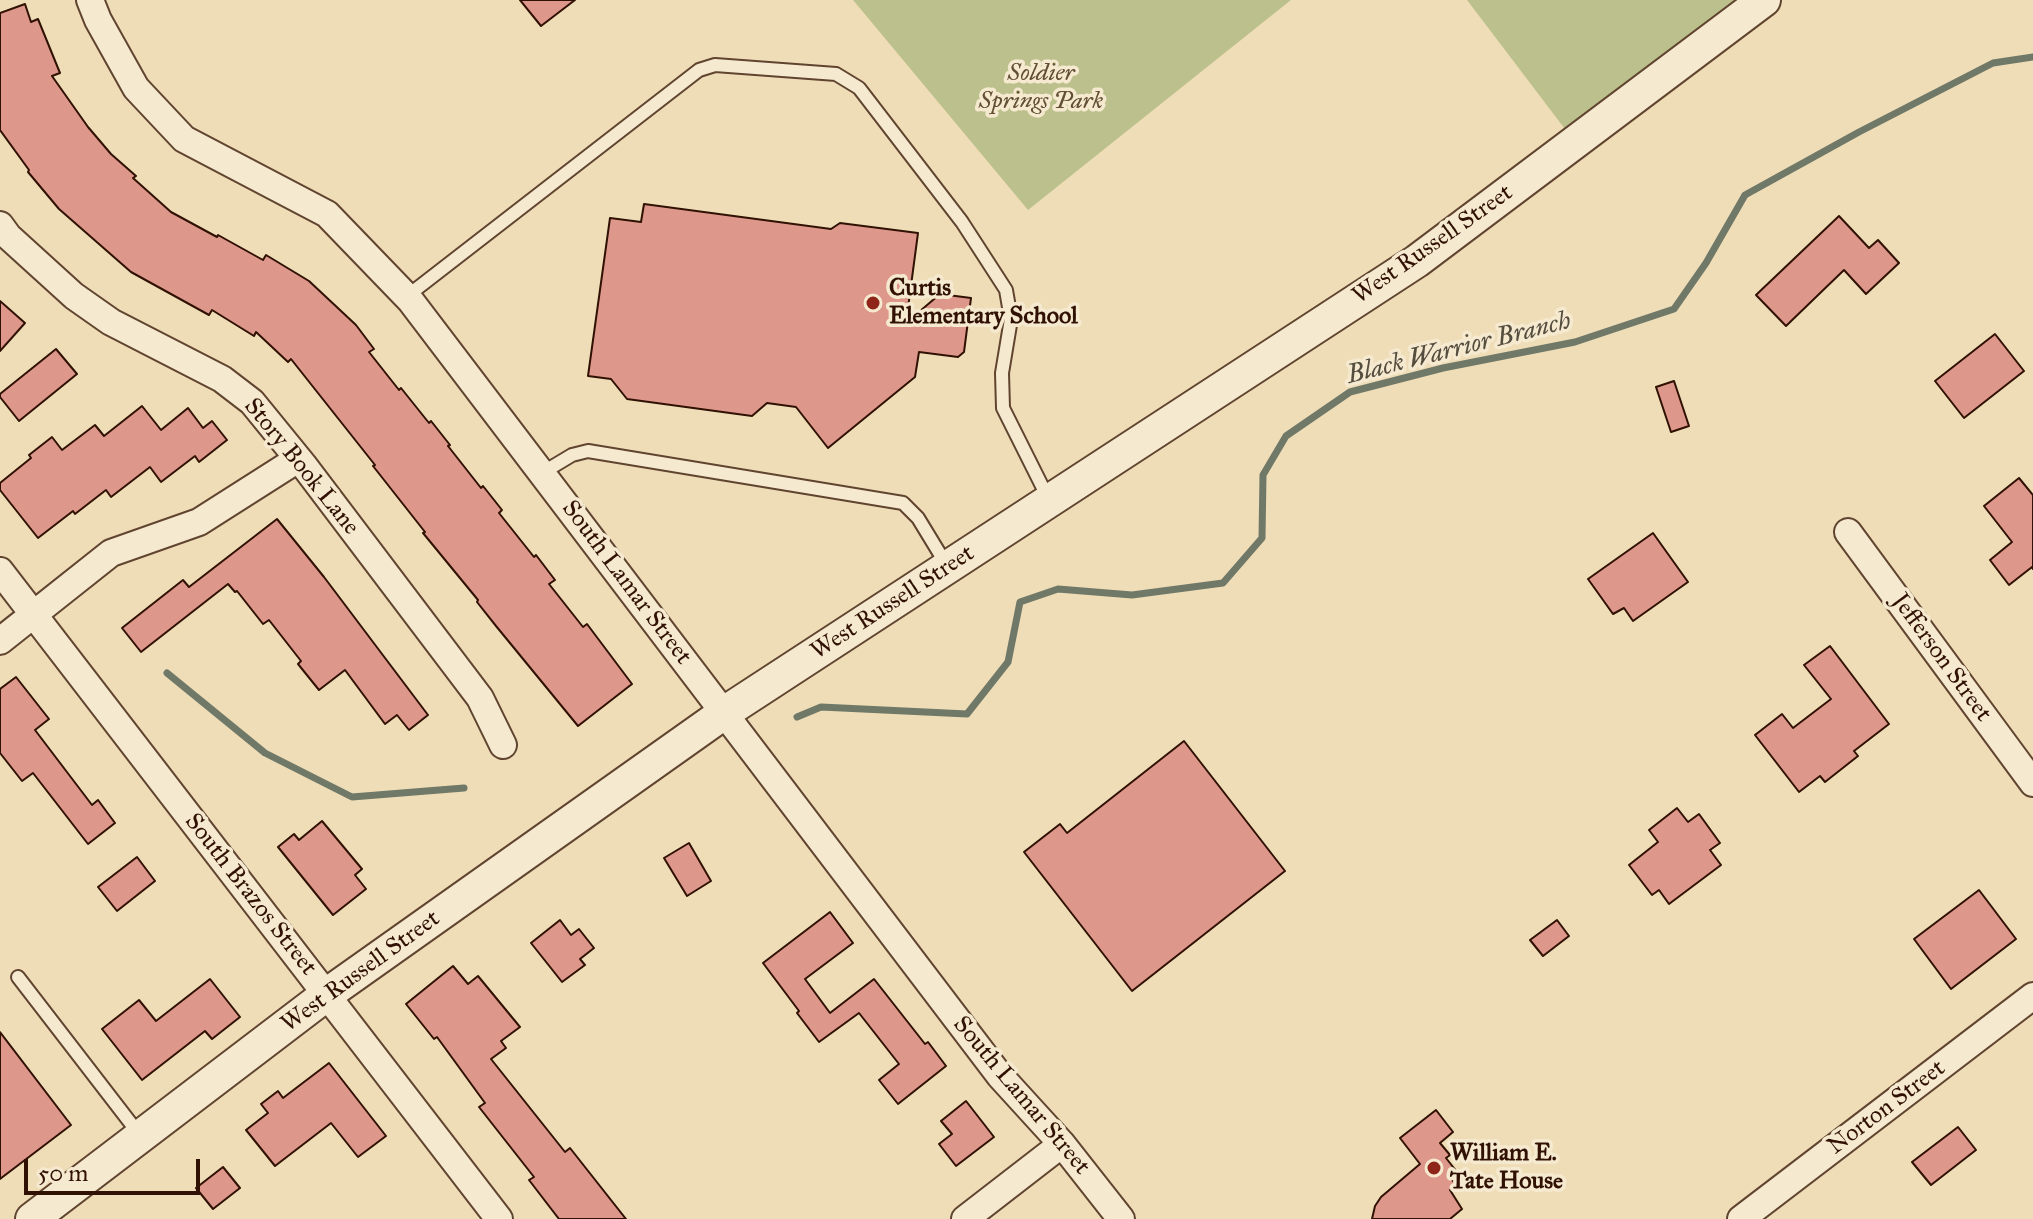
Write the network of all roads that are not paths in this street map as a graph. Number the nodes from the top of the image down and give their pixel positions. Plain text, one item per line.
1 (90, 0) edge
2 (1764, 0) edge
3 (0, 225) edge
4 (406, 297) junction
5 (298, 459) junction
6 (542, 473) junction
7 (1049, 500) junction
8 (1848, 532) dead end
9 (948, 567) junction
10 (0, 571) edge
11 (34, 615) junction
12 (0, 641) edge
13 (724, 713) junction
14 (503, 745) dead end
15 (2033, 783) edge
16 (18, 977) dead end
17 (326, 995) junction
18 (2033, 996) edge
19 (141, 1136) junction
20 (1062, 1144) junction
21 (32, 1219) edge
22 (499, 1219) edge
23 (965, 1219) edge
24 (1121, 1219) edge
25 (1741, 1219) edge

1 - 4 street, South Lamar Street
2 - 7 street, West Russell Street
3 - 5 street, Story Book Lane
4 - 6 street, South Lamar Street
4 - 7 lane
5 - 11 street
5 - 14 street, Story Book Lane
6 - 9 lane
6 - 13 street, South Lamar Street
7 - 9 street, West Russell Street
8 - 15 street, Jefferson Street
9 - 13 street, West Russell Street
10 - 11 street, South Brazos Street
11 - 12 street
11 - 17 street, South Brazos Street
13 - 17 street, West Russell Street
13 - 20 street, South Lamar Street
16 - 19 lane
17 - 19 street, West Russell Street
17 - 22 street, South Brazos Street
18 - 25 street, Norton Street
19 - 21 street, West Russell Street
20 - 23 street
20 - 24 street, South Lamar Street

